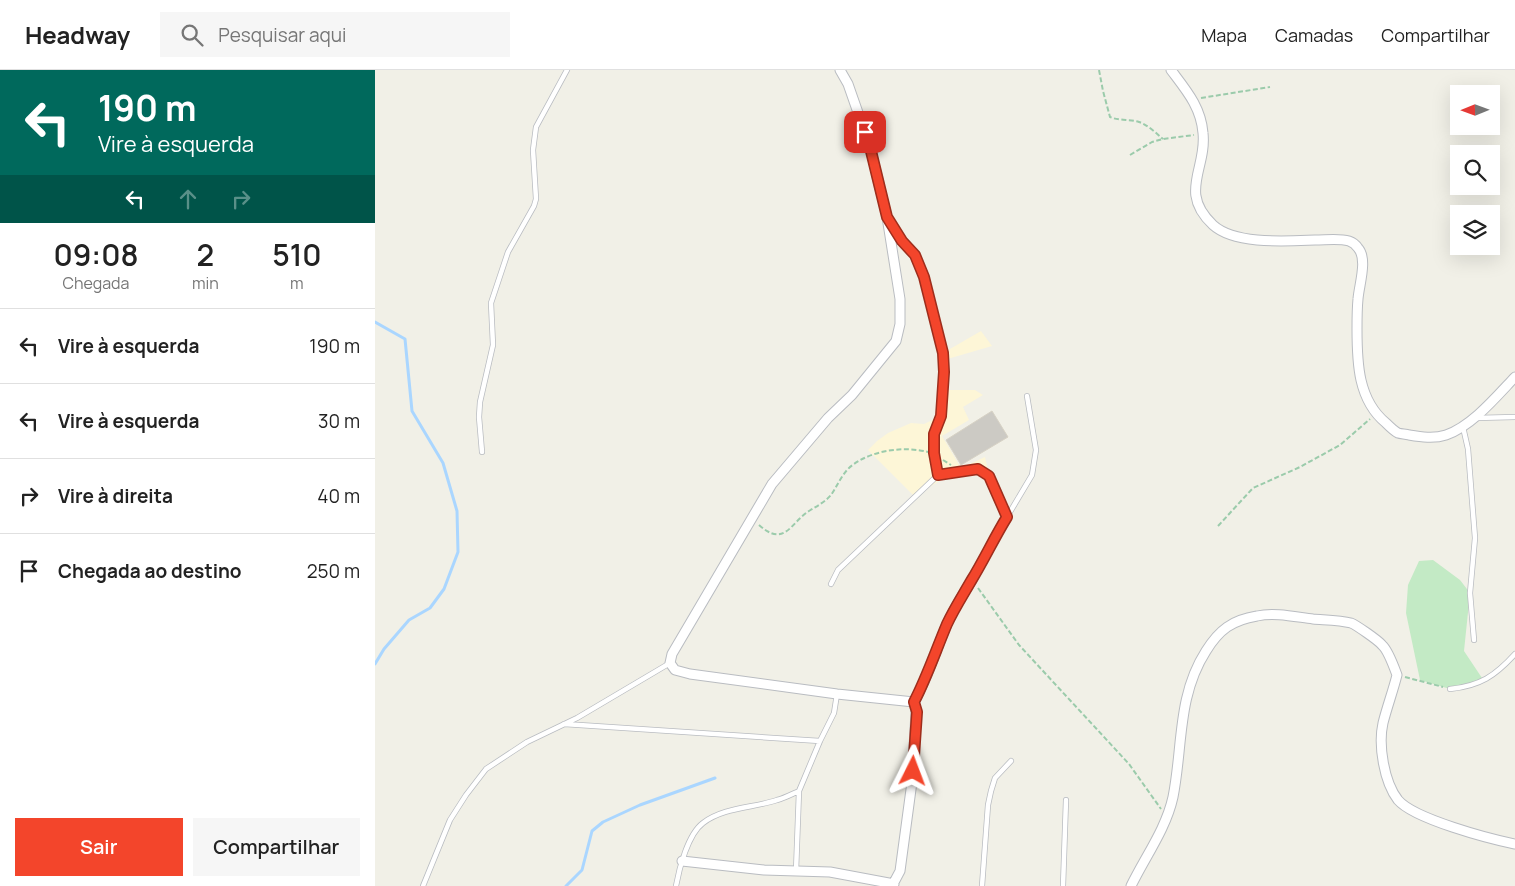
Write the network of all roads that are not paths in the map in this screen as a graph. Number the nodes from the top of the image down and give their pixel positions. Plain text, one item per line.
1 (567, 70) edge
2 (840, 70) edge
3 (1171, 70) edge
4 (887, 217) junction
5 (1515, 377) edge
6 (1027, 396) dead end
7 (1515, 417) edge
8 (1473, 418) junction
9 (1463, 427) junction
10 (482, 452) dead end
11 (938, 475) junction
12 (1007, 517) junction
13 (972, 580) joint
14 (831, 584) dead end
15 (1474, 640) dead end
16 (1515, 654) edge
17 (670, 663) junction
18 (1450, 689) road end
19 (837, 694) junction
20 (914, 702) junction
21 (564, 724) junction
22 (820, 740) junction
23 (1011, 760) dead end
24 (799, 791) junction
25 (1066, 800) dead end
26 (1515, 844) edge
27 (682, 861) junction
28 (796, 871) junction
29 (893, 885) edge
30 (423, 886) edge
31 (676, 886) edge
32 (981, 886) edge
33 (1063, 886) edge
34 (1131, 886) edge

1 - 10 lane
2 - 4 street
3 - 9 street
4 - 11 lane
4 - 17 street
5 - 8 street
6 - 12 lane
7 - 8 lane
8 - 9 street
9 - 15 lane
11 - 12 lane
11 - 14 lane
12 - 13 lane
13 - 20 street
16 - 18 lane
17 - 19 street
17 - 21 lane
19 - 20 street
19 - 22 lane
20 - 29 street
21 - 22 lane
21 - 30 lane
22 - 24 lane
23 - 32 lane
24 - 27 lane
24 - 28 lane
25 - 33 lane
26 - 34 street
27 - 28 street
27 - 31 lane
28 - 29 street

